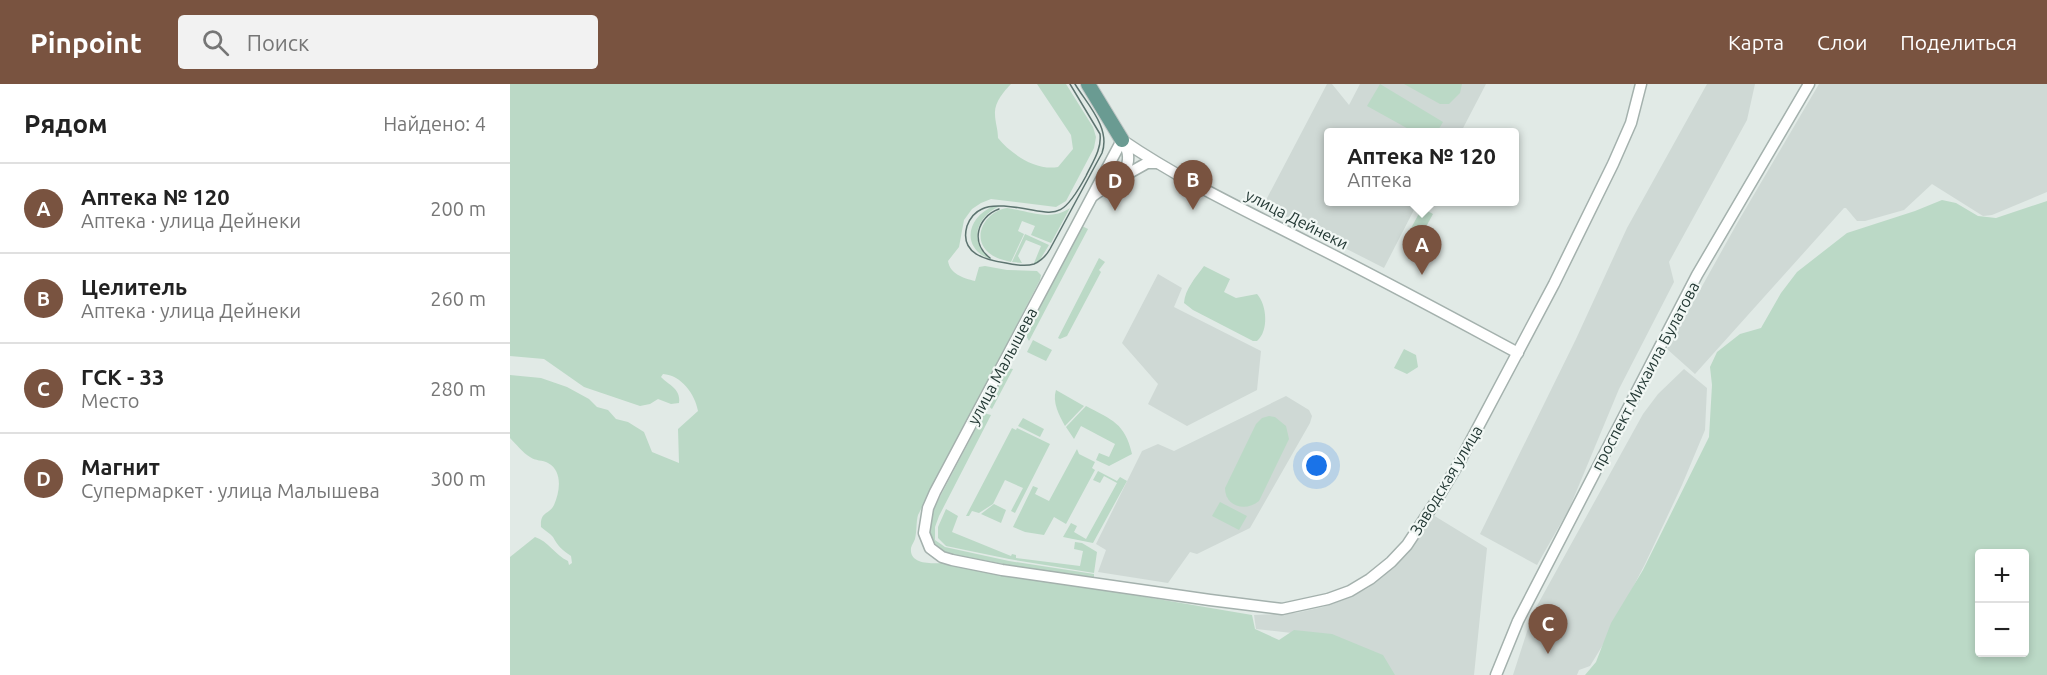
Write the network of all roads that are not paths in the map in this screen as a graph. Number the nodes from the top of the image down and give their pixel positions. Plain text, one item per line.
1 (1088, 84) edge
2 (1641, 84) edge
3 (1809, 84) edge
4 (1122, 140) junction
5 (1155, 162) junction
6 (1113, 182) junction
7 (1094, 195) junction
8 (1518, 352) junction
9 (926, 541) joint
10 (1496, 675) edge

1 - 4 main road, улица Дейнеки
2 - 8 street, Заводская улица
3 - 10 street, проспект Михаила Булатова
4 - 5 street, улица Дейнеки
4 - 6 street, улица Малышева
4 - 7 street, улица Малышева
5 - 6 street
5 - 8 street, улица Дейнеки
6 - 7 street, улица Малышева
7 - 9 street, улица Малышева
8 - 9 street, Заводская улица

